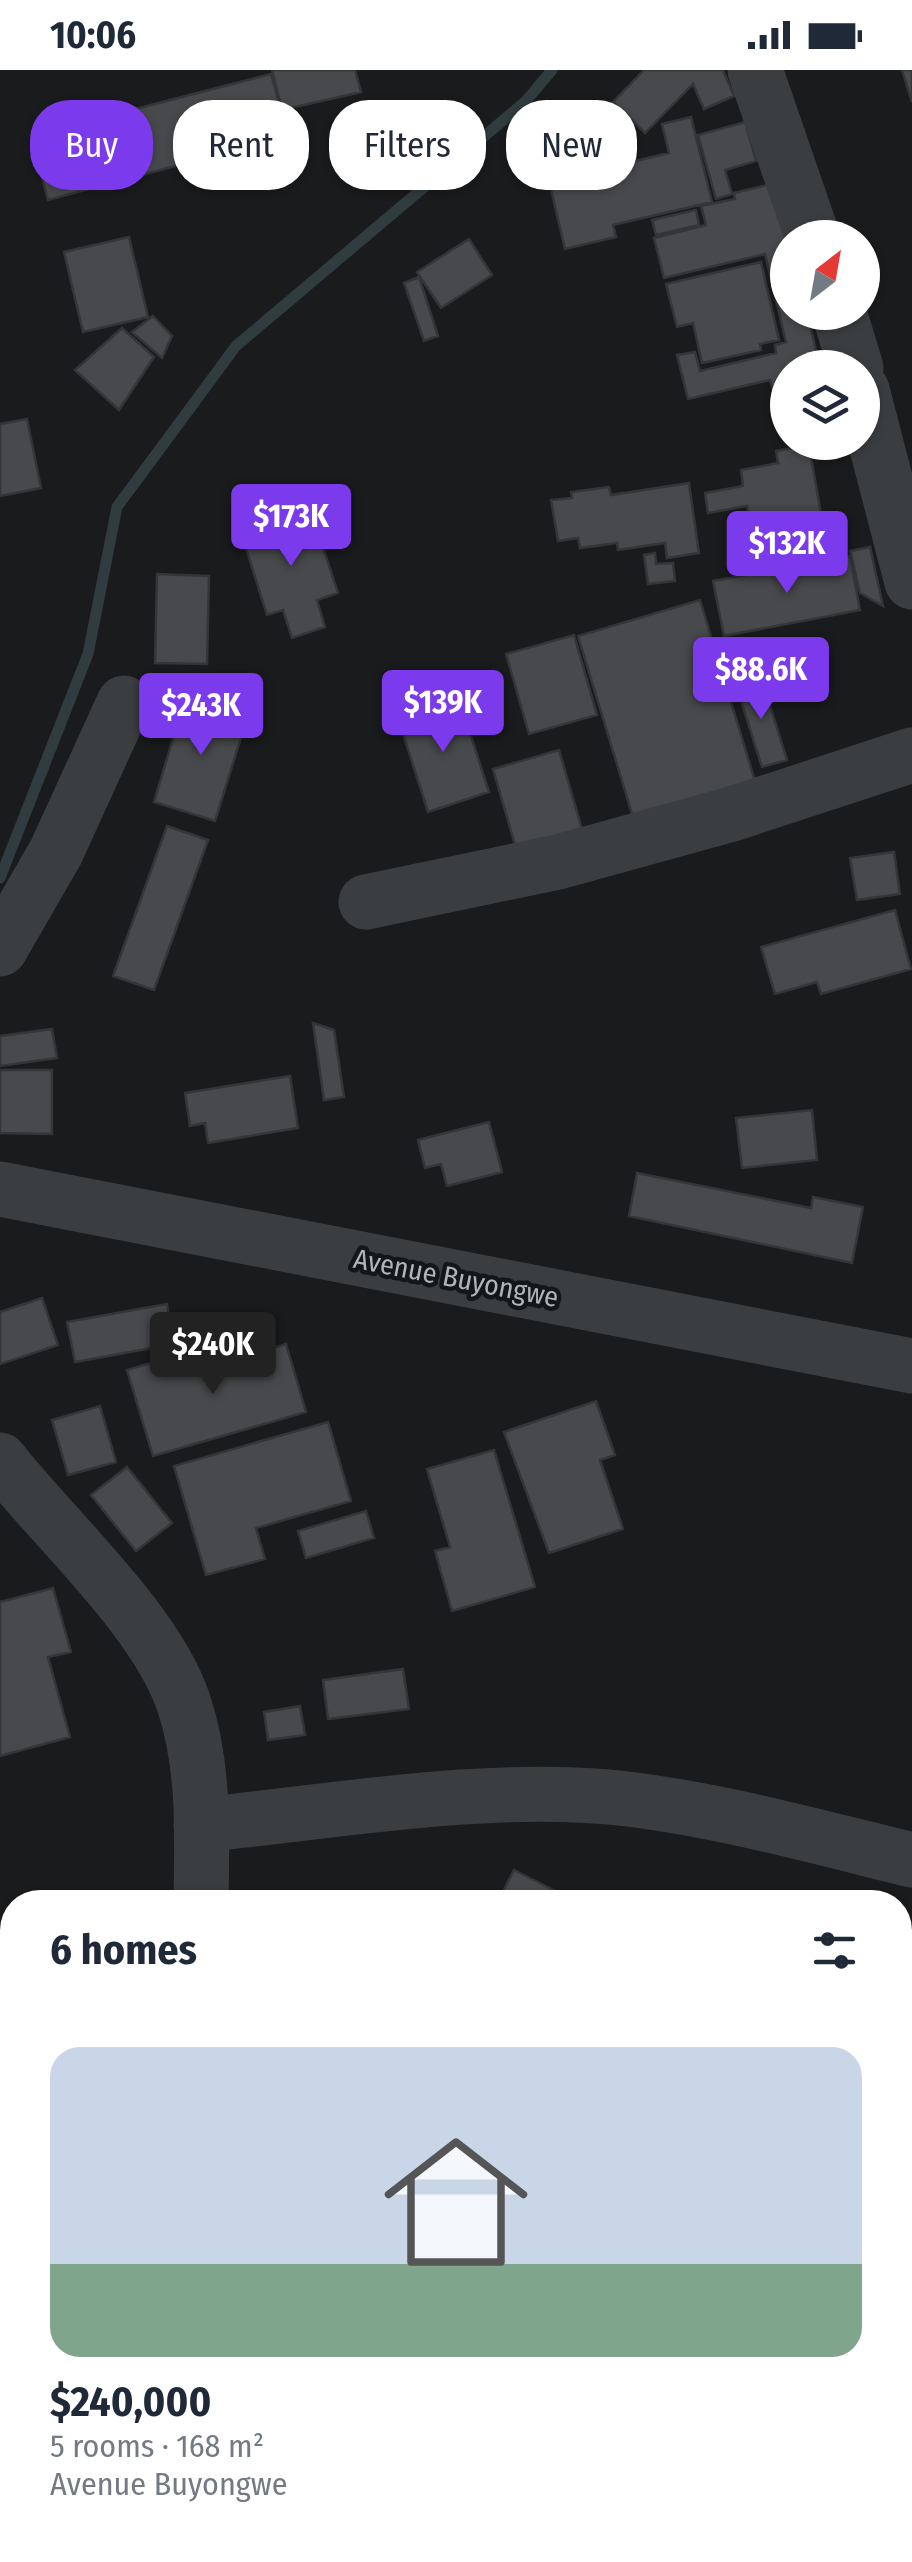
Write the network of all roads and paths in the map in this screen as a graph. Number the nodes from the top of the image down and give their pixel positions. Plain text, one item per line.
1 (755, 70) edge
2 (807, 220) edge
3 (880, 459) edge
4 (912, 582) edge
5 (124, 703) dead end
6 (912, 755) edge
7 (366, 902) dead end
8 (0, 949) edge
9 (0, 1189) edge
10 (912, 1366) edge
11 (0, 1460) edge
12 (201, 1825) junction
13 (912, 1860) edge
14 (201, 1890) edge

1 - 2 street
3 - 4 street
5 - 8 street
6 - 7 street
9 - 10 street, Avenue Buyongwe
11 - 12 street
12 - 13 street
12 - 14 street

